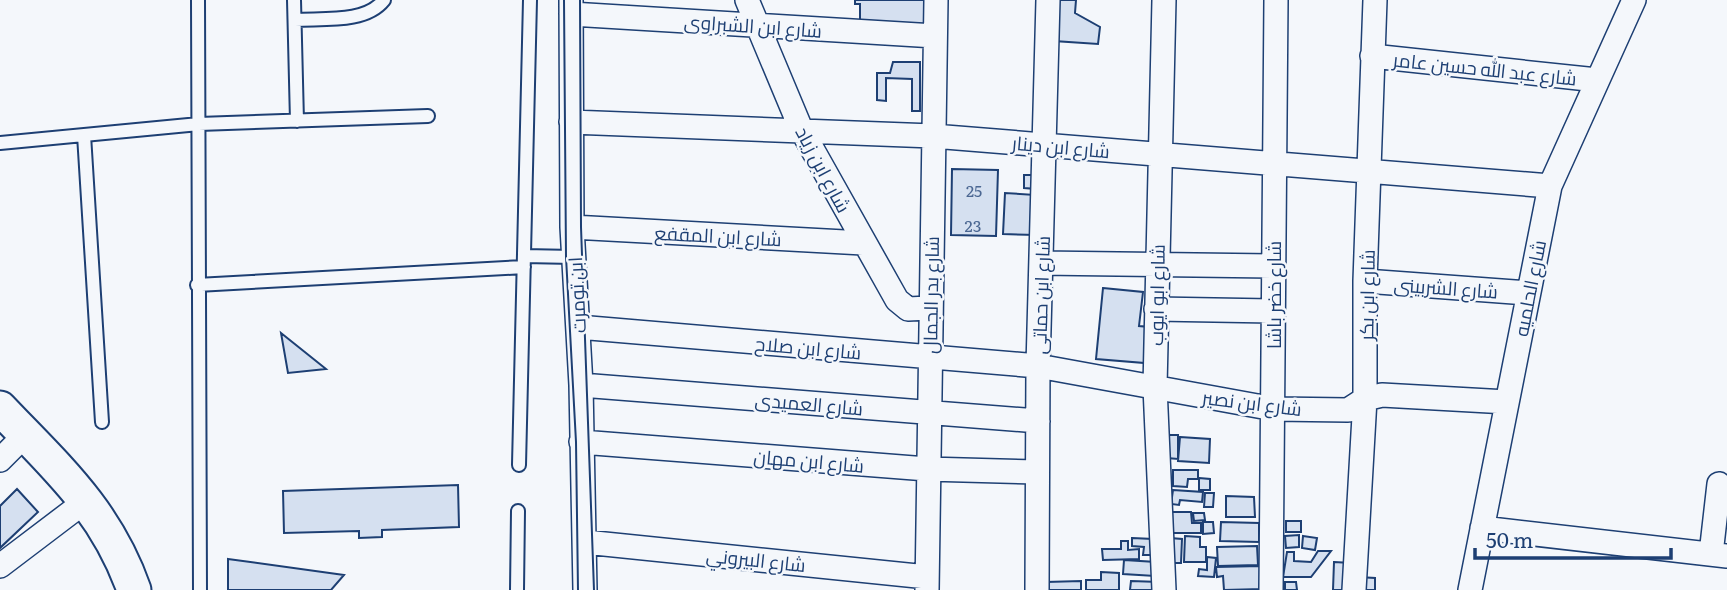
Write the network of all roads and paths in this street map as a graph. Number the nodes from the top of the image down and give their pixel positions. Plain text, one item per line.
1 (198, 0) edge
2 (295, 0) edge
3 (384, 0) edge
4 (530, 0) edge
5 (747, 0) edge
6 (936, 0) edge
7 (1048, 0) edge
8 (1164, 0) edge
9 (1276, 0) edge
10 (1374, 0) edge
11 (1634, 0) edge
12 (571, 7) edge
13 (295, 20) junction
14 (758, 25) junction
15 (935, 36) junction
16 (1372, 57) junction
17 (1597, 80) junction
18 (428, 116) dead end
19 (297, 121) junction
20 (571, 121) junction
21 (200, 124) junction
22 (801, 129) junction
23 (84, 135) junction
24 (933, 136) junction
25 (0, 143) edge
26 (1044, 144) junction
27 (1160, 154) junction
28 (1273, 163) junction
29 (1368, 171) junction
30 (1550, 186) junction
31 (572, 227) junction
32 (863, 243) junction
33 (574, 257) junction
34 (524, 261) junction
35 (1041, 263) junction
36 (1156, 264) junction
37 (1273, 266) junction
38 (1365, 281) junction
39 (197, 285) junction
40 (1528, 293) junction
41 (929, 308) junction
42 (1156, 309) junction
43 (1273, 310) junction
44 (578, 327) junction
45 (928, 357) junction
46 (1038, 366) junction
47 (581, 385) junction
48 (1155, 387) junction
49 (1365, 399) junction
50 (1507, 402) junction
51 (0, 408) edge
52 (1274, 408) junction
53 (928, 413) junction
54 (1038, 421) junction
55 (102, 422) dead end
56 (25, 435) junction
57 (581, 442) junction
58 (0, 460) edge
59 (519, 465) dead end
60 (927, 469) junction
61 (1037, 472) junction
62 (1719, 484) dead end
63 (87, 500) junction
64 (518, 512) dead end
65 (1482, 528) junction
66 (585, 542) junction
67 (1719, 555) edge
68 (0, 566) edge
69 (927, 584) edge
70 (134, 590) edge
71 (200, 590) edge
72 (517, 590) edge
73 (585, 590) edge
74 (1037, 590) edge
75 (1164, 590) edge
76 (1271, 590) edge
77 (1354, 590) edge
78 (1470, 590) edge

1 - 21 lane
2 - 13 lane
3 - 13 lane
4 - 34 lane
5 - 14 street, شارع ابن زياد
6 - 15 street, شارع بدر الجمال
7 - 26 street, شارع ابن حماتى
8 - 27 street, شارع ابو ايوب
9 - 28 street, شارع خضر باشا
10 - 16 street, شارع ابن بكر
11 - 17 street, شارع الحلميه
12 - 14 street, شارع ابن الشبراوى
12 - 20 street, ابن تومرت
13 - 19 lane
14 - 15 street, شارع ابن الشبراوى
14 - 22 street, شارع ابن زياد
15 - 24 street, شارع بدر الجمال
16 - 17 street, شارع عبد الله حسين عامر
16 - 29 street, شارع ابن بكر
17 - 30 street, شارع الحلميه
18 - 19 lane
19 - 21 lane
20 - 22 street, شارع ابن دينار
20 - 31 street, ابن تومرت
21 - 23 lane
21 - 39 lane
22 - 24 street, شارع ابن دينار
22 - 32 street, شارع ابن زياد
23 - 25 lane
23 - 55 lane
24 - 26 street, شارع ابن دينار
24 - 41 street, شارع بدر الجمال
26 - 27 street, شارع ابن دينار
26 - 35 street, شارع ابن حماتى
27 - 28 street, شارع ابن دينار
27 - 36 street, شارع ابو ايوب
28 - 29 street, شارع ابن دينار
28 - 37 street, شارع خضر باشا
29 - 30 street, شارع ابن دينار
29 - 38 street, شارع ابن بكر
30 - 40 street, شارع الحلميه
31 - 32 street, شارع ابن المقفع
31 - 33 street, ابن تومرت
32 - 41 street, شارع ابن زياد
33 - 34 lane
33 - 44 street, ابن تومرت
34 - 39 lane
34 - 59 lane
35 - 36 street
35 - 46 street, شارع ابن حماتى
36 - 37 street
36 - 42 street, شارع ابو ايوب
37 - 43 street, شارع خضر باشا
38 - 40 street, شارع الشربينى
38 - 49 street, شارع ابن بكر
39 - 71 lane
40 - 50 street, شارع الحلميه
41 - 45 street, شارع بدر الجمال
42 - 43 street
42 - 48 street, شارع ابو ايوب
43 - 52 street, شارع خضر باشا
44 - 45 street, شارع ابن صلاح
44 - 47 street, ابن تومرت
45 - 46 street, شارع ابن صلاح
45 - 53 street, شارع بدر الجمال
46 - 48 street, شارع ابن نصير
46 - 54 street, شارع ابن حماتى
47 - 53 street, شارع العميدى
47 - 57 street, ابن تومرت
48 - 52 street, شارع ابن نصير
48 - 75 street, شارع ابو ايوب
49 - 50 street, شارع ابن نصير
49 - 52 street, شارع ابن نصير
49 - 77 street, شارع ابن بكر
50 - 65 street, شارع الحلميه
51 - 56 street
52 - 76 street, شارع خضر باشا
53 - 54 street, شارع العميدى
53 - 60 street, شارع بدر الجمال
54 - 61 street, شارع ابن حماتى
56 - 58 street
56 - 63 street
57 - 60 street, شارع ابن مهان
57 - 66 street, ابن تومرت
60 - 61 street, شارع ابن مهان
60 - 69 street, شارع بدر الجمال
61 - 74 street, شارع ابن حماتى
62 - 67 street
63 - 68 street
63 - 70 street
64 - 72 lane
65 - 67 street
65 - 78 street, شارع الحلميه
66 - 69 street, شارع البيروني
66 - 73 street, ابن تومرت

